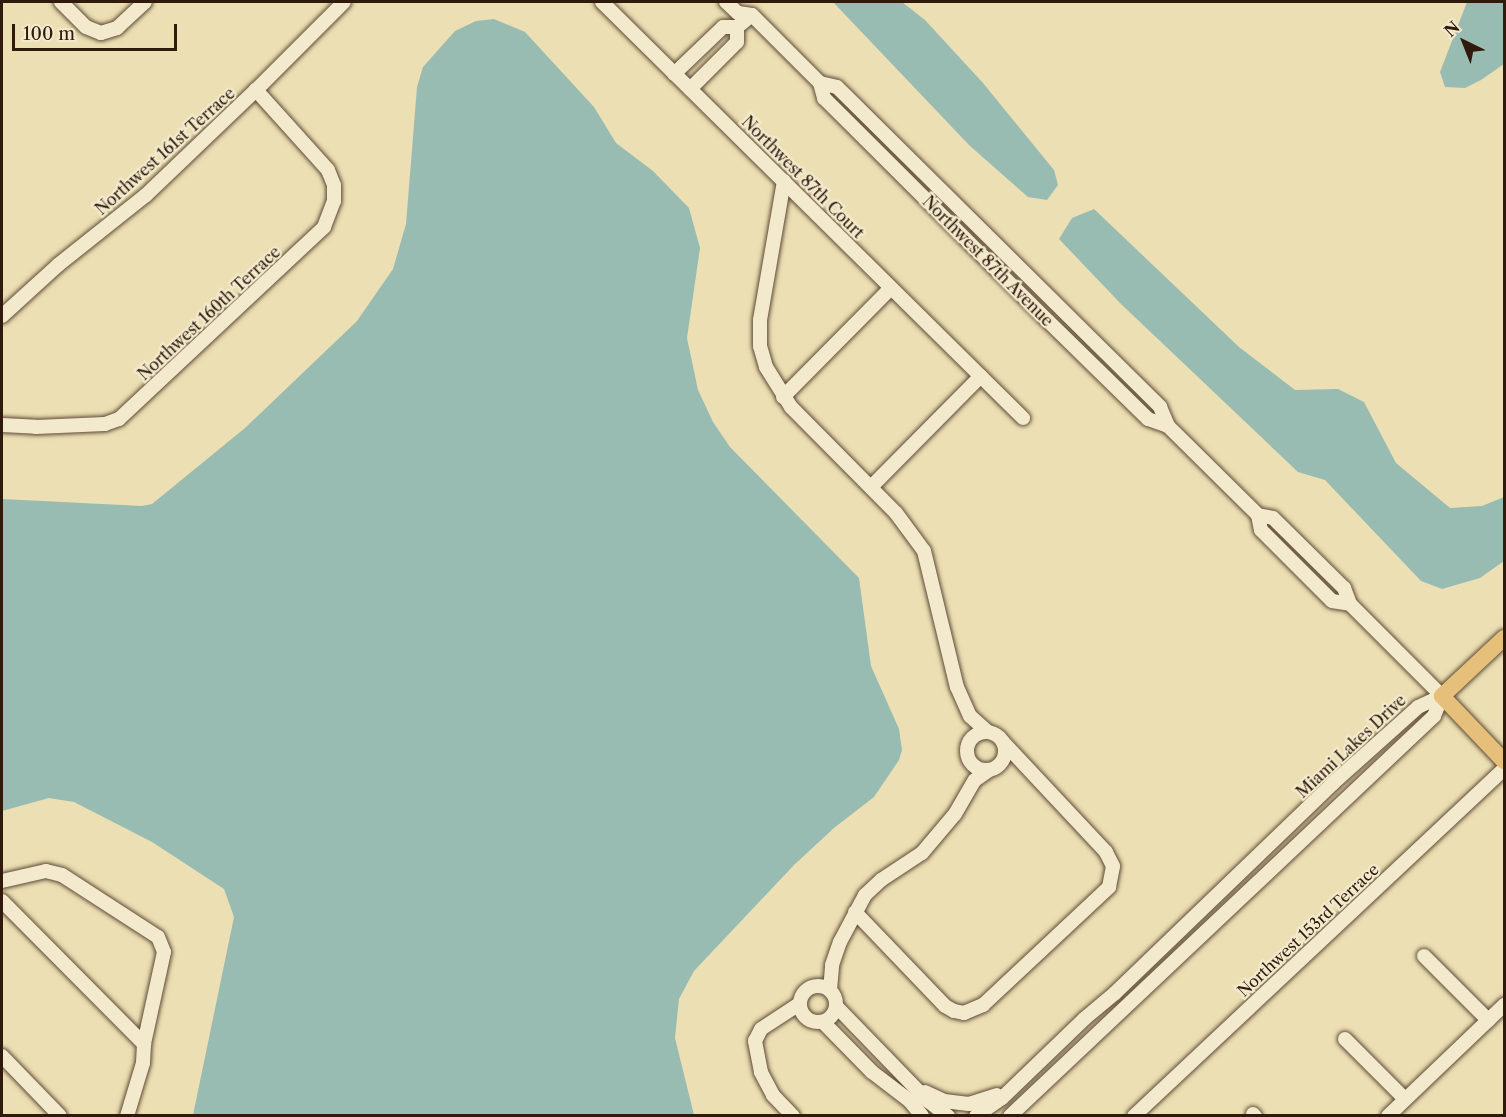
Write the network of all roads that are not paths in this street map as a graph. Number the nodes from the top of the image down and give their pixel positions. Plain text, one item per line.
1 (61, 2) edge
2 (145, 2) edge
3 (344, 2) edge
4 (602, 2) edge
5 (726, 2) edge
6 (751, 8) edge
7 (737, 27) junction
8 (694, 54) junction
9 (709, 70) junction
10 (674, 74) junction
11 (690, 89) junction
12 (256, 90) junction
13 (784, 181) junction
14 (891, 288) junction
15 (2, 316) edge
16 (981, 376) junction
17 (783, 397) junction
18 (1023, 418) dead end
19 (2, 425) edge
20 (871, 487) junction
21 (1504, 638) edge
22 (1442, 696) junction
23 (970, 716) junction
24 (988, 732) junction
25 (970, 740) junction
26 (1003, 742) junction
27 (968, 758) junction
28 (1504, 761) edge
29 (994, 768) junction
30 (1504, 769) edge
31 (1033, 776) junction
32 (969, 788) junction
33 (2, 881) edge
34 (2, 901) edge
35 (855, 912) junction
36 (1424, 956) dead end
37 (832, 965) junction
38 (817, 985) junction
39 (830, 990) junction
40 (800, 1004) junction
41 (1504, 1005) edge
42 (836, 1006) junction
43 (782, 1018) junction
44 (806, 1018) junction
45 (1488, 1020) junction
46 (823, 1022) junction
47 (1345, 1039) dead end
48 (144, 1044) junction
49 (2, 1056) edge
50 (920, 1090) junction
51 (1008, 1091) junction
52 (1405, 1099) junction
53 (60, 1116) edge
54 (127, 1116) edge
55 (793, 1116) edge
56 (922, 1116) edge
57 (948, 1116) edge
58 (976, 1116) edge
59 (1010, 1116) edge
60 (1134, 1116) edge
61 (1388, 1116) edge

1 - 2 street
3 - 12 street, Northwest 161st Terrace
4 - 10 street, Northwest 87th Court
5 - 6 street, Northwest 87th Avenue
6 - 7 street
6 - 22 street, Northwest 87th Avenue
7 - 8 street
7 - 9 street
8 - 9 street
8 - 10 street
9 - 11 street
10 - 11 street, Northwest 87th Court
11 - 13 street, Northwest 87th Court
12 - 15 street, Northwest 161st Terrace
12 - 19 street, Northwest 160th Terrace
13 - 14 street, Northwest 87th Court
13 - 17 street
14 - 16 street, Northwest 87th Court
14 - 17 street
16 - 18 street, Northwest 87th Court
16 - 20 street
17 - 20 street
20 - 23 street
21 - 22 main road
22 - 28 main road, Northwest 87th Avenue
22 - 51 street, Miami Lakes Drive
22 - 59 street, Miami Lakes Drive
23 - 24 street
23 - 25 street
24 - 25 street
24 - 26 street
25 - 27 street
26 - 29 street
26 - 31 street
27 - 29 street
27 - 32 street
29 - 31 street
29 - 32 street
30 - 60 street, Northwest 153rd Terrace
31 - 35 street
32 - 35 street
33 - 48 street
34 - 48 street
35 - 37 street
36 - 45 street
37 - 38 street
37 - 39 street
38 - 39 street
38 - 40 street
39 - 42 street
40 - 43 street
40 - 44 street
41 - 45 street
42 - 46 street
42 - 50 street
43 - 44 street
43 - 55 street
44 - 46 street
45 - 52 street
46 - 56 street
47 - 52 street
48 - 54 street
49 - 53 street
50 - 51 street
50 - 57 street
51 - 58 street, Miami Lakes Drive
52 - 61 street

